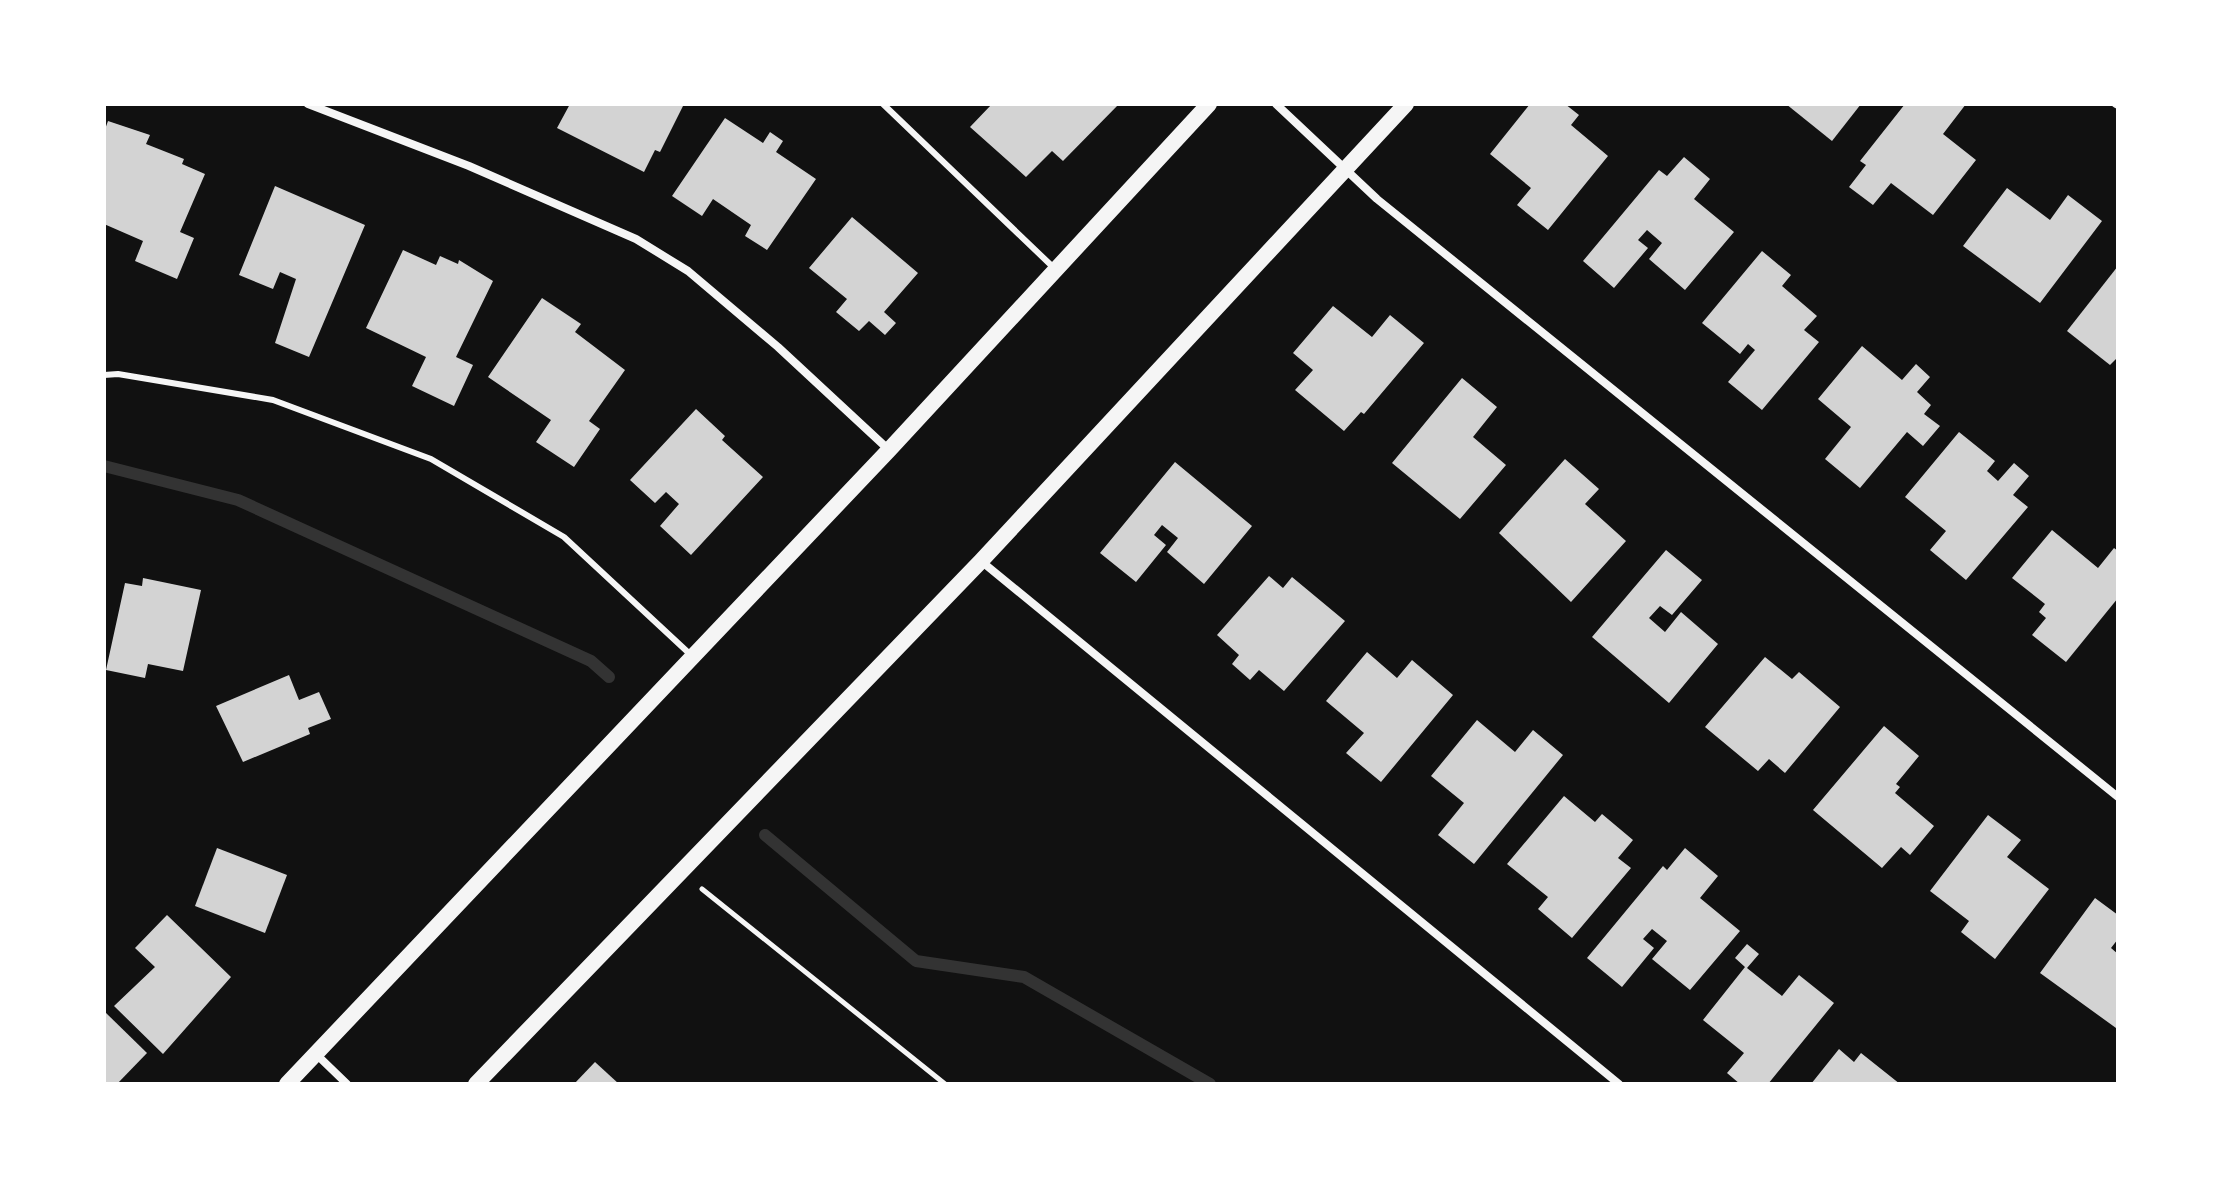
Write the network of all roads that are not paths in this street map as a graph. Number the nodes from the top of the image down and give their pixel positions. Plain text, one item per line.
1 (308, 104) edge
2 (883, 104) edge
3 (1209, 104) edge
4 (1276, 104) edge
5 (1406, 104) edge
6 (1341, 170) junction
7 (1055, 269) junction
8 (104, 375) edge
9 (889, 450) junction
10 (981, 561) junction
11 (693, 657) junction
12 (2118, 797) edge
13 (316, 1054) junction
14 (287, 1084) edge
15 (347, 1084) edge
16 (476, 1084) edge
17 (1619, 1084) edge

1 - 9 street
2 - 7 lane
3 - 7 main road
4 - 6 street
5 - 6 main road
6 - 10 main road
6 - 12 street
7 - 9 main road
8 - 11 lane
9 - 11 main road
10 - 16 main road
10 - 17 street
11 - 13 main road
13 - 14 main road
13 - 15 street

